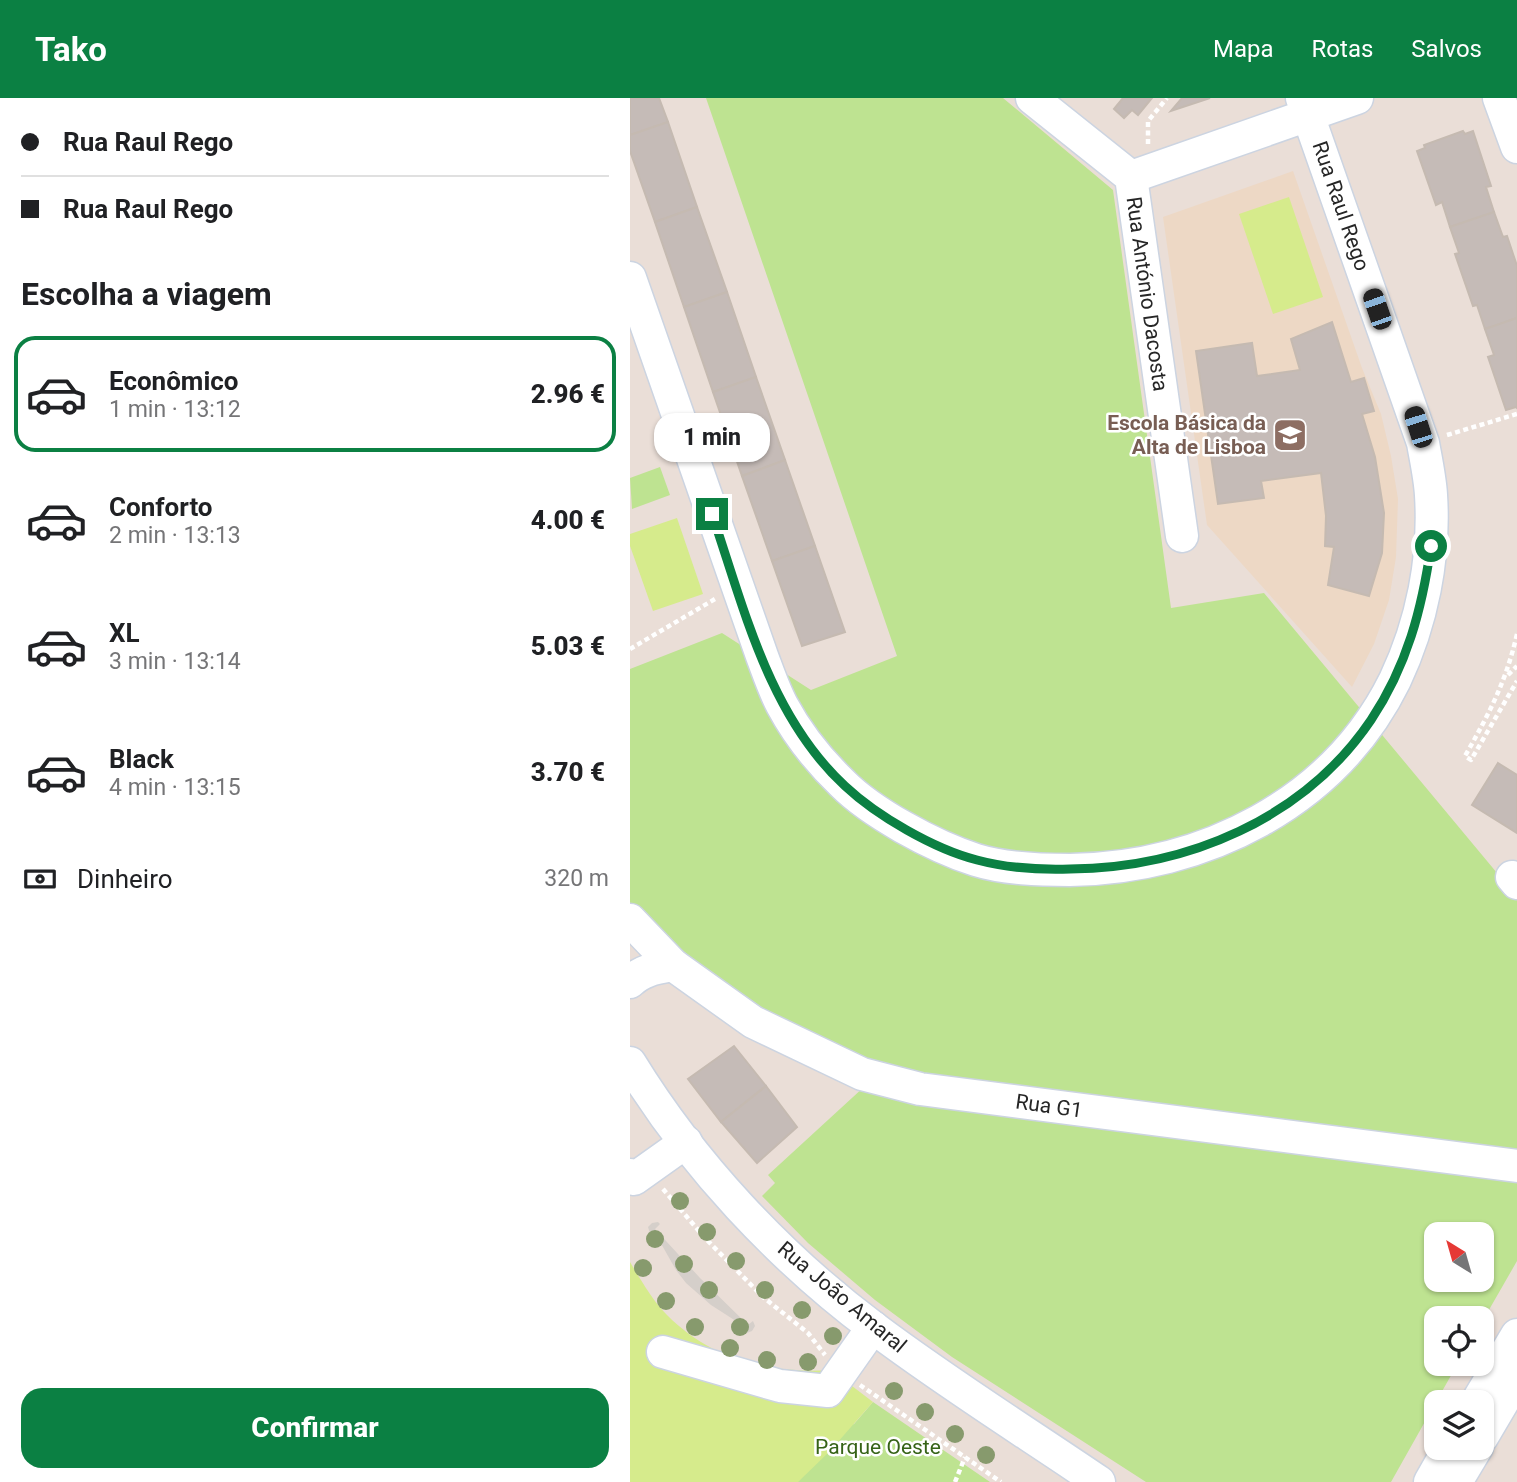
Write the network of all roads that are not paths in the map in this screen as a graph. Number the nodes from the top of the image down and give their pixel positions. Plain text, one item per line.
1 (1032, 98) edge
2 (1357, 98) edge
3 (1499, 98) edge
4 (1306, 106) edge
5 (1517, 146) edge
6 (1131, 177) junction
7 (630, 278) edge
8 (1182, 536) dead end
9 (630, 920) edge
10 (673, 965) junction
11 (630, 982) edge
12 (630, 1063) edge
13 (686, 1142) junction
14 (1517, 1166) edge
15 (638, 1172) edge
16 (873, 1327) junction
17 (1517, 1335) edge
18 (663, 1352) dead end
19 (1517, 1378) edge
20 (1484, 1390) edge
21 (1494, 1417) edge
22 (1443, 1460) edge
23 (1469, 1460) edge
24 (1099, 1482) edge
25 (1430, 1482) edge
26 (1456, 1482) edge

1 - 6 street, Rua António Dacosta
2 - 4 street
3 - 5 street
4 - 6 street
4 - 7 street, Rua Raul Rego
6 - 8 street, Rua António Dacosta
9 - 10 street, Rua G1
10 - 11 street
10 - 14 street, Rua G1
12 - 13 street, Rua João Amaral
13 - 15 street
13 - 16 street, Rua João Amaral
16 - 18 street
16 - 24 street, Rua João Amaral
17 - 20 street
19 - 21 street
22 - 25 street
23 - 26 street

